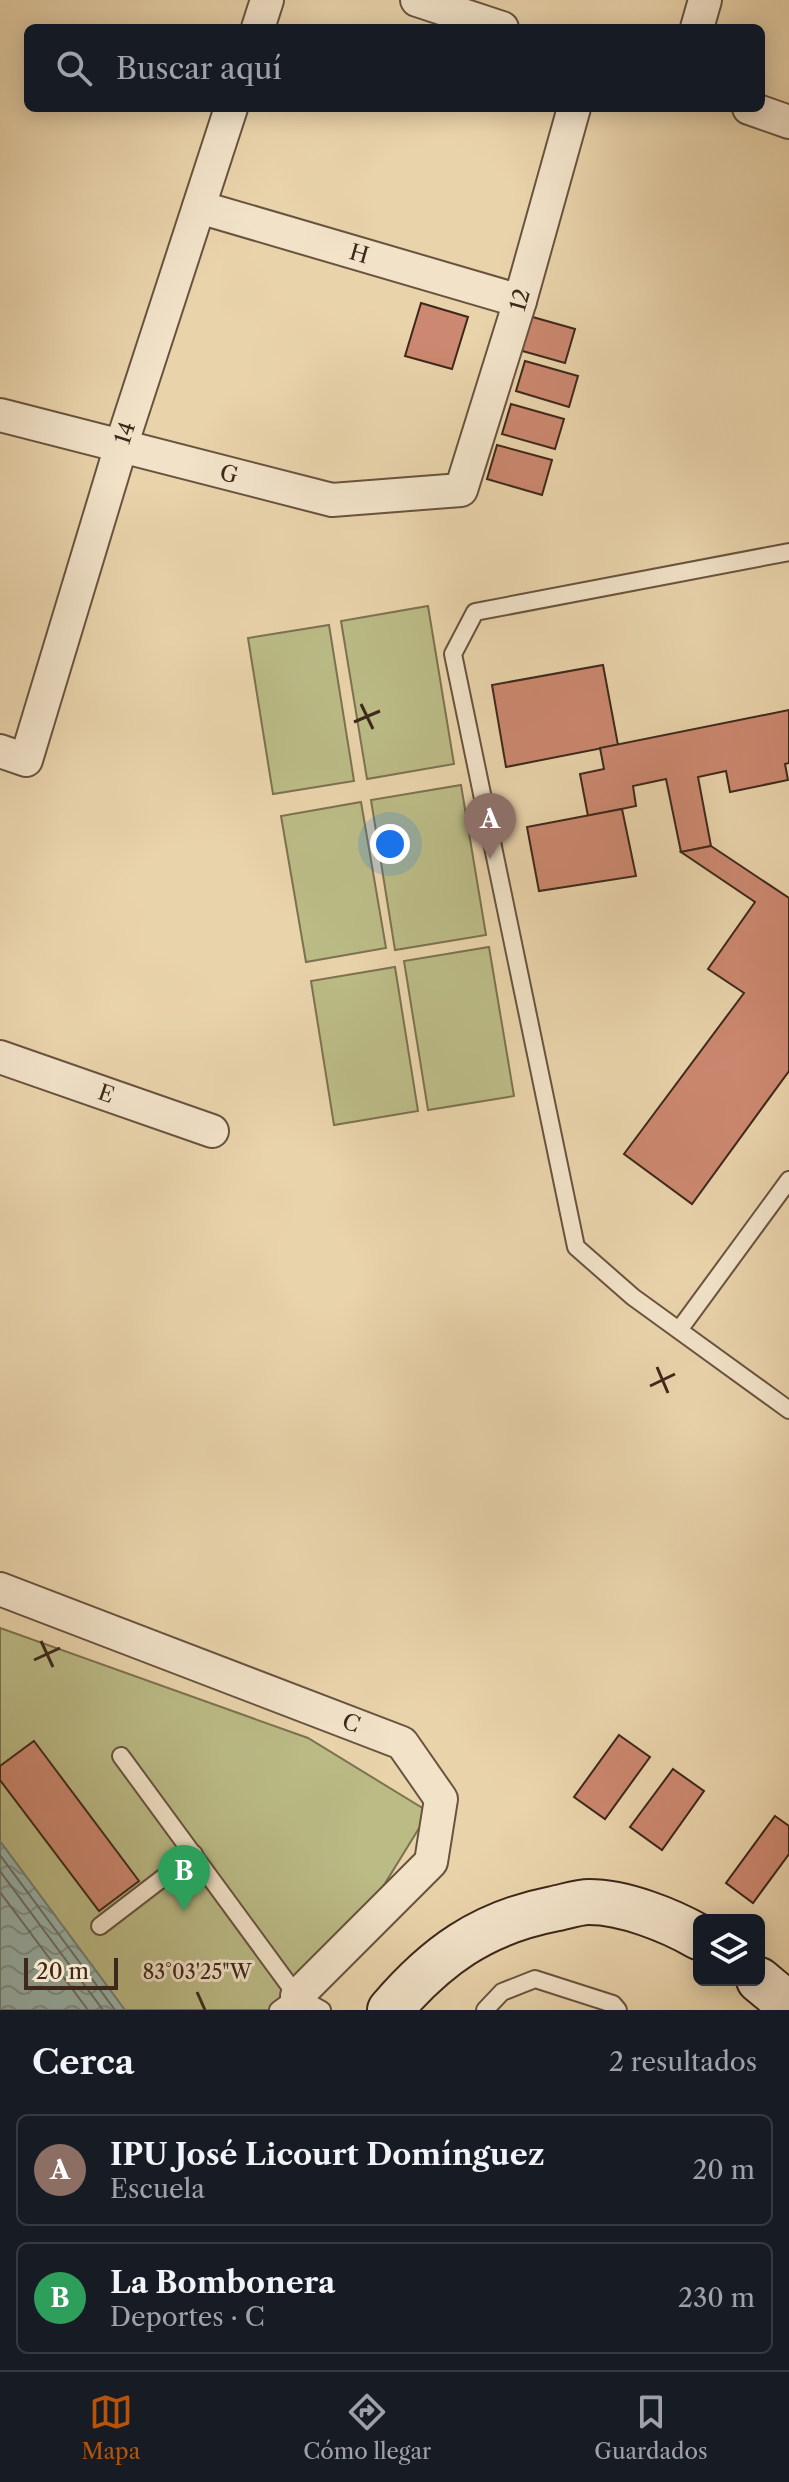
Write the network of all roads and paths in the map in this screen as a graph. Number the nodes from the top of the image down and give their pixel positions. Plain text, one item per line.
1 (267, 0) edge
2 (417, 0) edge
3 (705, 0) edge
4 (259, 24) edge
5 (490, 24) edge
6 (698, 24) edge
7 (230, 112) edge
8 (573, 112) edge
9 (760, 112) edge
10 (789, 122) edge
11 (199, 207) junction
12 (520, 301) junction
13 (0, 415) edge
14 (121, 446) junction
15 (461, 490) joint
16 (789, 552) edge
17 (13, 756) edge
18 (0, 1057) edge
19 (212, 1131) dead end
20 (789, 1180) edge
21 (679, 1330) junction
22 (789, 1410) edge
23 (0, 1589) edge
24 (121, 1756) dead end
25 (194, 1854) junction
26 (100, 1926) dead end
27 (693, 1934) edge
28 (299, 2005) edge
29 (390, 2010) edge
30 (485, 2010) edge
31 (618, 2010) edge

1 - 4 street
2 - 5 street
3 - 6 street
7 - 11 street, 14
8 - 12 street, 12
9 - 10 street
11 - 12 street, H
11 - 14 street, 14
12 - 15 street, 12
13 - 14 street, G
14 - 15 street, G
14 - 17 street, 14
16 - 21 lane
18 - 19 street, E
20 - 21 lane
21 - 22 lane
23 - 28 street, C
24 - 25 lane
25 - 26 lane
25 - 28 lane
27 - 29 main road
30 - 31 lane

